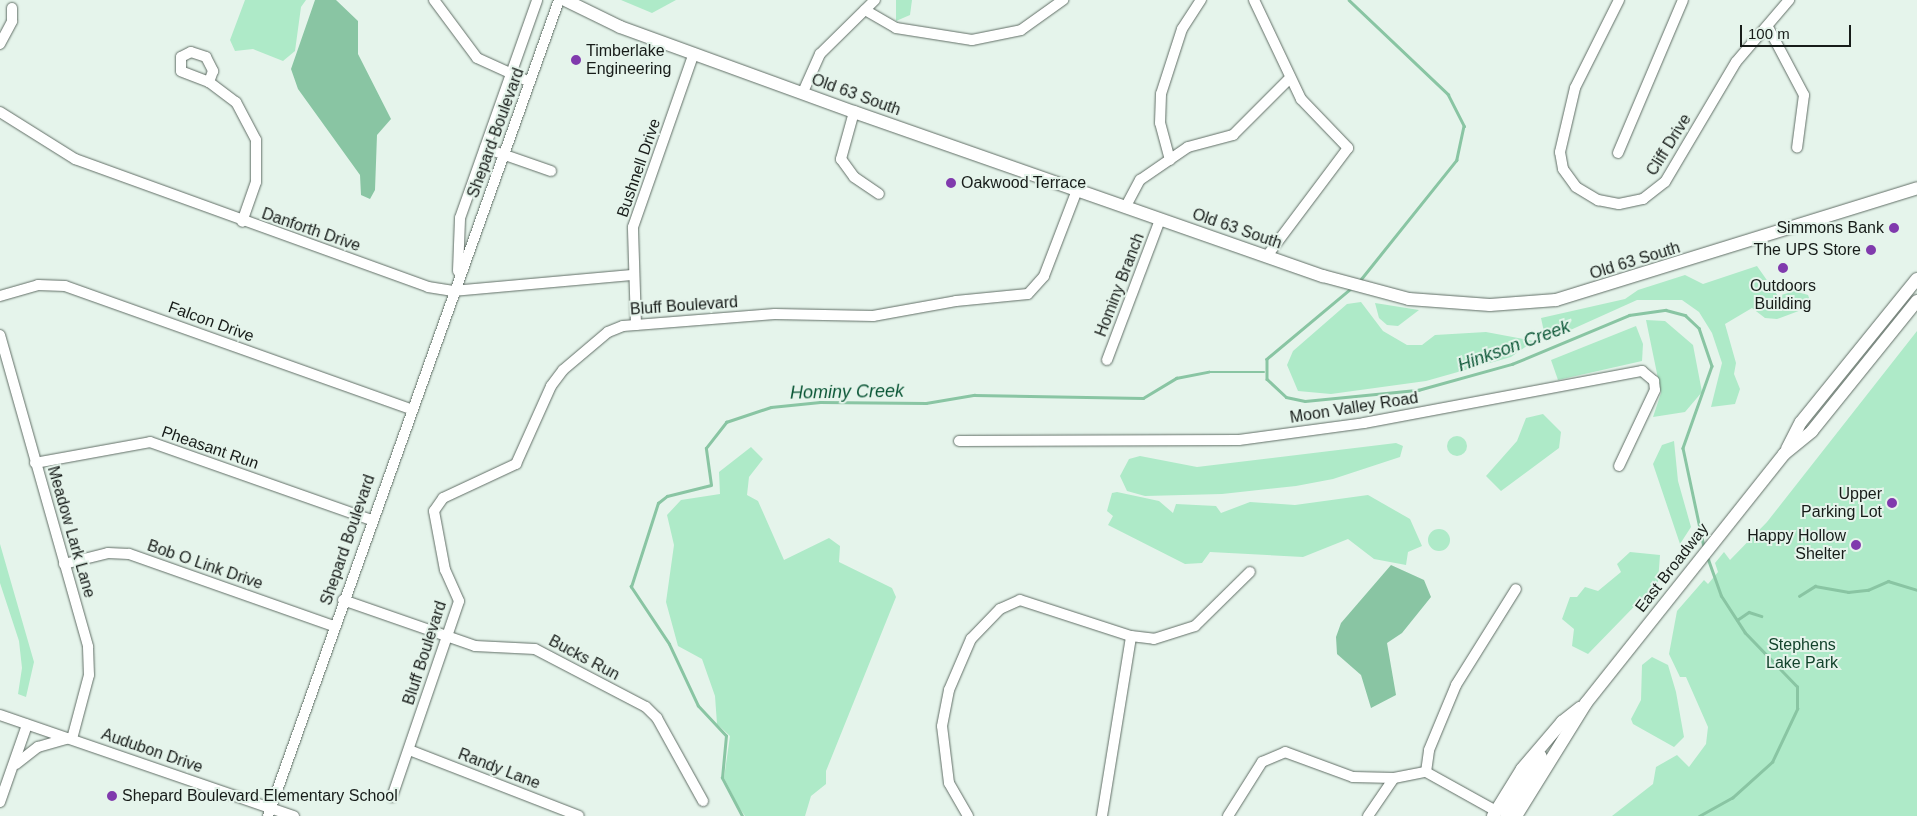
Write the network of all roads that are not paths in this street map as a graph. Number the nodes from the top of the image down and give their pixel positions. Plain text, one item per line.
1 (434, 0) edge
2 (537, 0) edge
3 (559, 0) edge
4 (565, 0) edge
5 (875, 0) edge
6 (1062, 0) edge
7 (1202, 0) edge
8 (1254, 0) edge
9 (1619, 0) edge
10 (1683, 0) edge
11 (1789, 0) edge
12 (12, 8) dead end
13 (865, 10) junction
14 (1768, 27) junction
15 (0, 44) edge
16 (694, 53) junction
17 (512, 75) junction
18 (1289, 79) junction
19 (210, 82) dead end
20 (530, 82) junction
21 (803, 92) junction
22 (0, 112) edge
23 (854, 112) junction
24 (485, 148) junction
25 (1797, 148) dead end
26 (1618, 153) dead end
27 (504, 155) junction
28 (1170, 160) junction
29 (551, 171) dead end
30 (1917, 188) edge
31 (1078, 190) junction
32 (879, 194) dead end
33 (1126, 206) junction
34 (1160, 220) junction
35 (242, 222) junction
36 (1267, 256) junction
37 (458, 274) junction
38 (632, 275) junction
39 (1917, 279) edge
40 (1917, 290) edge
41 (452, 291) junction
42 (0, 296) edge
43 (1917, 301) edge
44 (1893, 308) junction
45 (636, 325) junction
46 (0, 335) edge
47 (1888, 337) junction
48 (1854, 356) junction
49 (1107, 360) dead end
50 (1862, 370) junction
51 (410, 409) junction
52 (1812, 431) junction
53 (959, 441) dead end
54 (1784, 454) junction
55 (36, 463) junction
56 (1619, 466) dead end
57 (371, 520) junction
58 (64, 564) junction
59 (1250, 572) dead end
60 (1516, 589) dead end
61 (343, 600) junction
62 (334, 626) junction
63 (1131, 636) junction
64 (447, 638) junction
65 (1586, 704) junction
66 (0, 715) edge
67 (27, 725) junction
68 (71, 739) junction
69 (409, 750) junction
70 (12, 769) junction
71 (1426, 772) junction
72 (1394, 778) junction
73 (392, 797) dead end
74 (703, 801) dead end
75 (0, 802) edge
76 (269, 812) edge
77 (1498, 814) edge
78 (294, 816) edge
79 (579, 816) edge
80 (968, 816) edge
81 (1102, 816) edge
82 (1228, 816) edge
83 (1368, 816) edge
84 (1516, 816) edge

1 - 17 street
2 - 17 street, Shepard Boulevard
3 - 20 street, Shepard Boulevard
4 - 16 main road, Old 63 South
5 - 13 street
6 - 13 street
7 - 28 street
8 - 18 street
9 - 14 street, Cliff Drive
10 - 26 street
11 - 14 street, Cliff Drive
12 - 15 street
13 - 21 street
14 - 25 street
16 - 21 main road, Old 63 South
16 - 38 street, Bushnell Drive
17 - 20 street
17 - 24 street, Shepard Boulevard
18 - 28 street
18 - 36 street
19 - 35 street
20 - 27 street, Shepard Boulevard
21 - 23 main road, Old 63 South
22 - 35 street, Danforth Drive
23 - 31 main road, Old 63 South
23 - 32 street
24 - 27 street
24 - 37 street, Shepard Boulevard
27 - 29 street
27 - 37 street, Shepard Boulevard
28 - 33 street
30 - 36 main road, Old 63 South
31 - 33 main road, Old 63 South
31 - 45 street, Bluff Boulevard
33 - 34 main road, Old 63 South
34 - 36 main road, Old 63 South
34 - 49 street, Hominy Branch
35 - 41 street, Danforth Drive
37 - 41 street, Shepard Boulevard
38 - 41 street, Danforth Drive
38 - 45 street, Bushnell Drive
39 - 44 main road, East Broadway
40 - 47 main road
41 - 51 street, Shepard Boulevard
42 - 51 street, Falcon Drive
43 - 47 main road, East Broadway
44 - 48 main road, East Broadway
44 - 50 main road
45 - 64 street, Bluff Boulevard
46 - 55 street, Meadow Lark Lane
47 - 50 main road, East Broadway
48 - 52 main road
48 - 54 main road, East Broadway
50 - 52 main road, East Broadway
51 - 57 street, Shepard Boulevard
52 - 54 main road, East Broadway
53 - 56 street, Moon Valley Road
54 - 65 main road, East Broadway
55 - 57 street, Pheasant Run
55 - 58 street, Meadow Lark Lane
57 - 61 street, Shepard Boulevard
58 - 62 street, Bob O Link Drive
58 - 68 street, Meadow Lark Lane
59 - 63 street
60 - 71 street
61 - 62 street, Shepard Boulevard
61 - 64 street, Bucks Run
62 - 76 street, Shepard Boulevard
63 - 80 street
63 - 81 street
64 - 69 street, Bluff Boulevard
64 - 74 street, Bucks Run
65 - 77 main road, East Broadway
65 - 84 main road, East Broadway
66 - 67 street, Audubon Drive
67 - 68 street, Audubon Drive
67 - 70 street
68 - 70 street
68 - 76 street, Audubon Drive
69 - 73 street, Bluff Boulevard
69 - 79 street, Randy Lane
70 - 75 street
71 - 72 street
71 - 77 street
72 - 82 street
72 - 83 street
76 - 78 street, Audubon Drive

